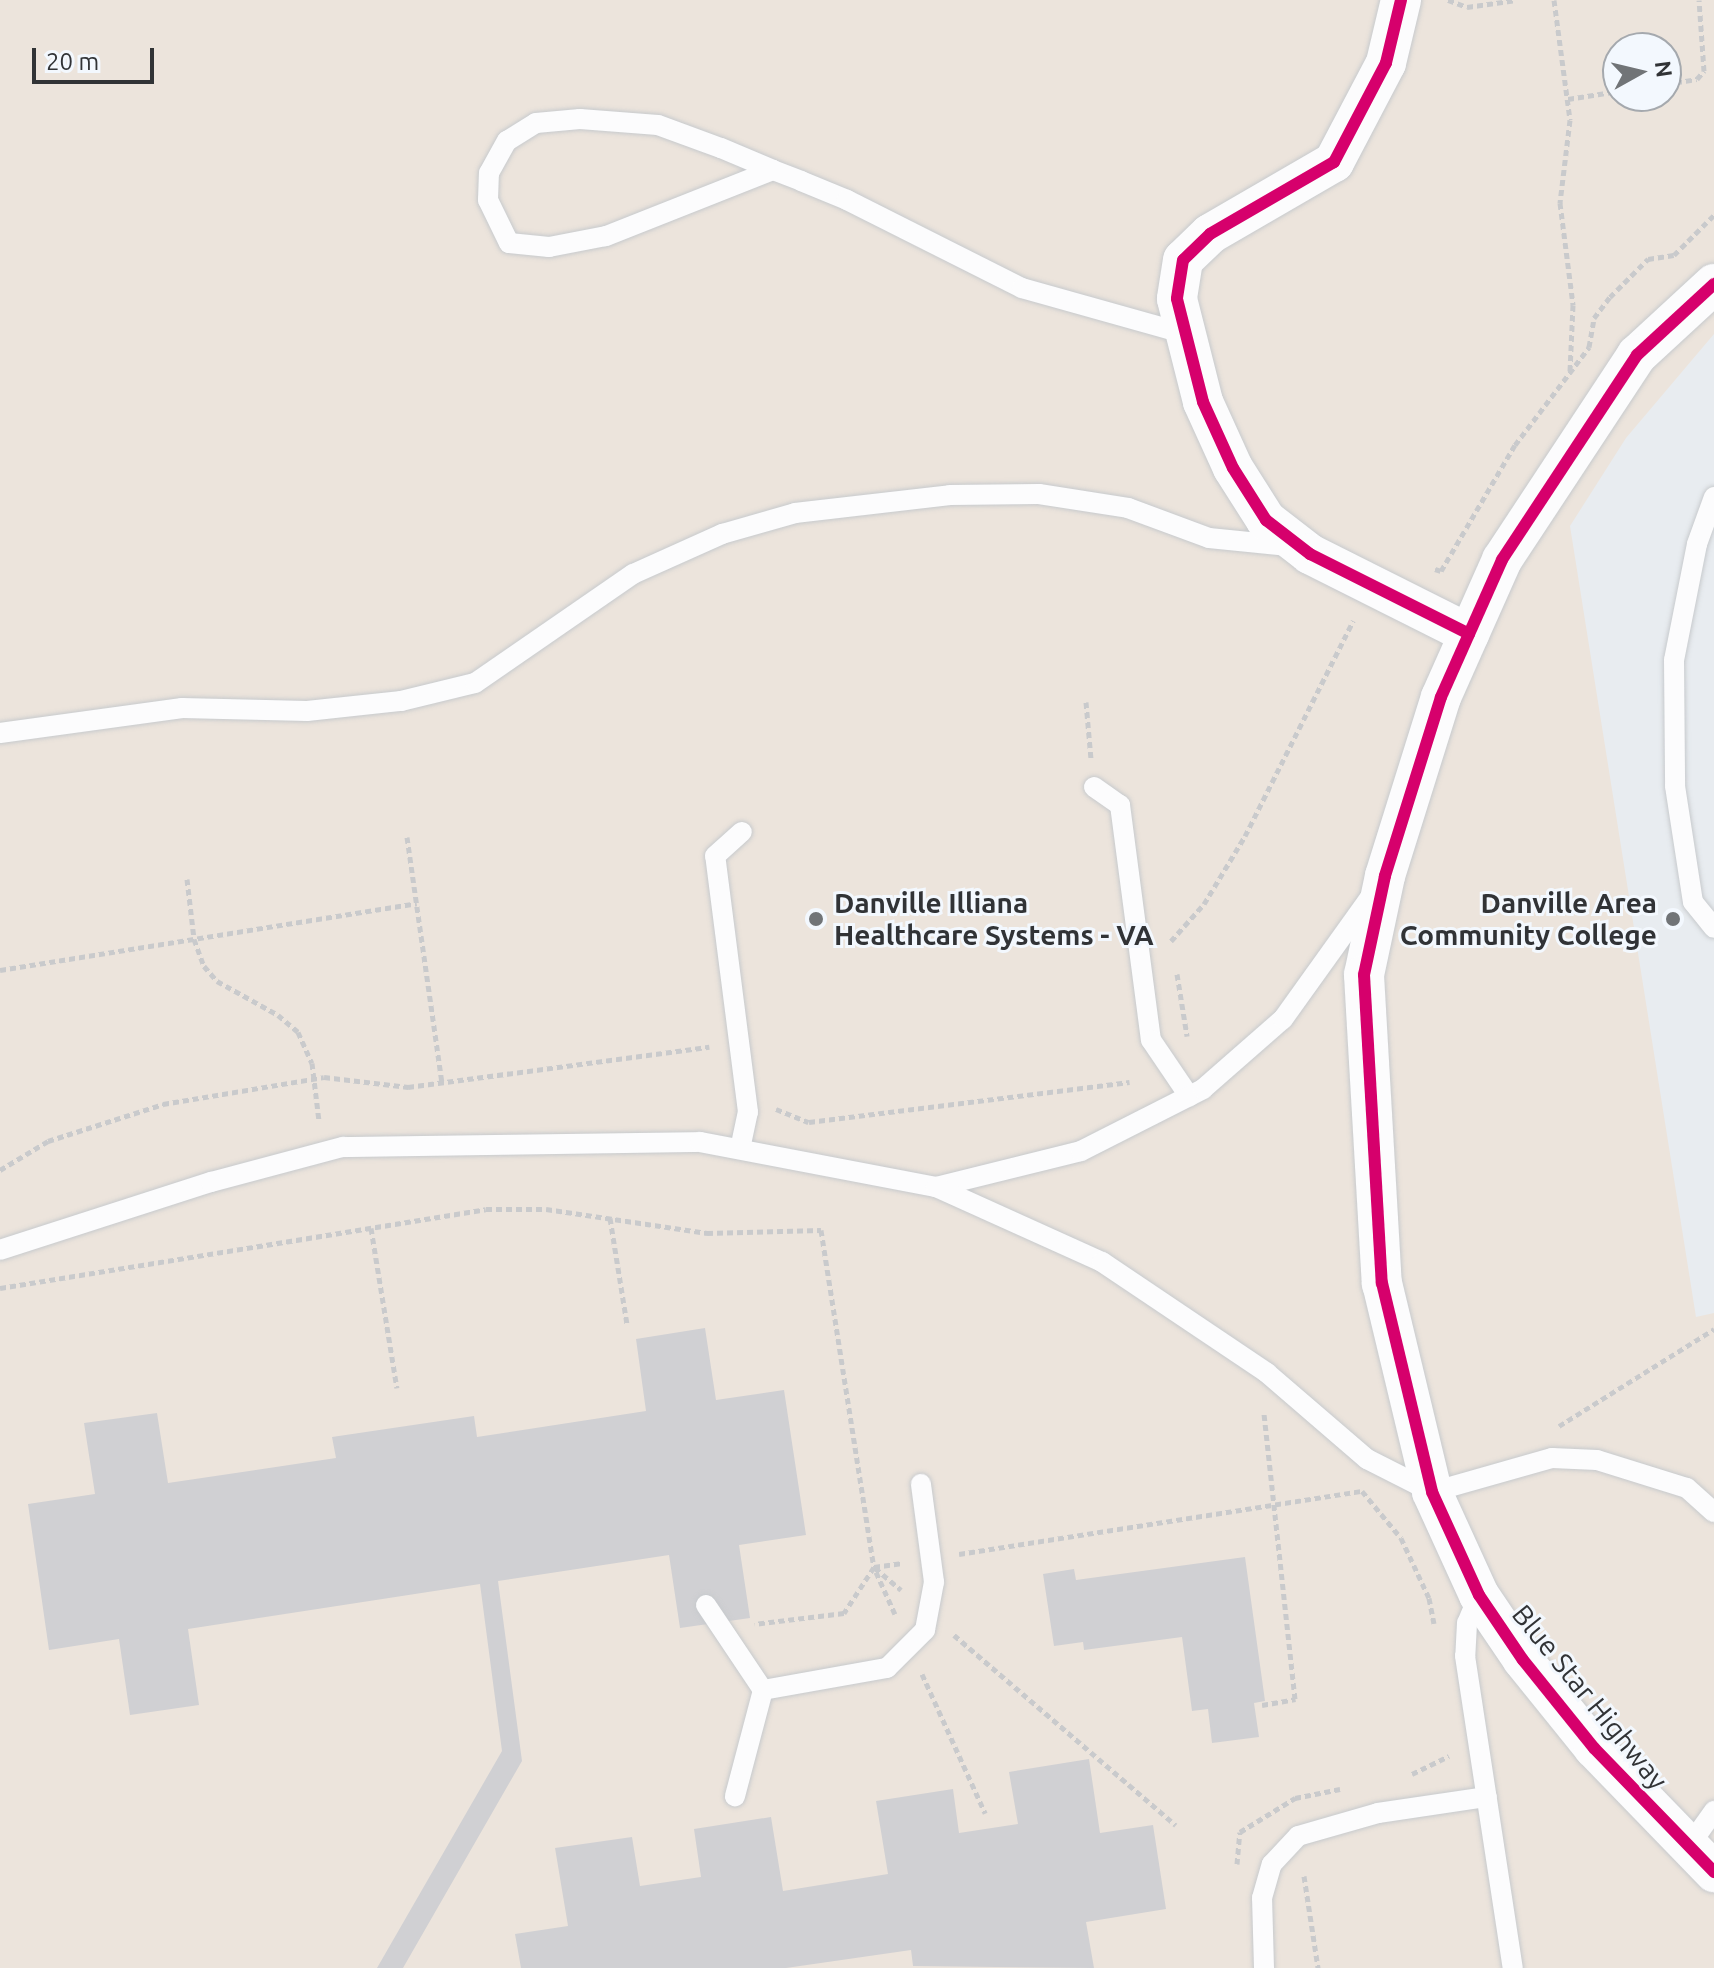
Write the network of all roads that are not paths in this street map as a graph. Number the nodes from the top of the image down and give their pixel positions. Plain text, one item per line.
1 (1401, 0) edge
2 (773, 170) junction
3 (1714, 284) edge
4 (1186, 334) junction
5 (1714, 497) edge
6 (1300, 547) junction
7 (1469, 634) junction
8 (0, 733) edge
9 (1094, 787) road end
10 (742, 832) dead end
11 (1385, 876) junction
12 (1714, 928) edge
13 (1189, 1096) junction
14 (740, 1149) junction
15 (936, 1187) junction
16 (0, 1250) edge
17 (921, 1484) dead end
18 (1432, 1492) junction
19 (1714, 1512) edge
20 (1479, 1595) junction
21 (706, 1605) dead end
22 (763, 1690) junction
23 (735, 1796) dead end
24 (1487, 1797) junction
25 (1714, 1811) edge
26 (1700, 1860) edge
27 (1264, 1968) edge
28 (1513, 1968) edge

1 - 4 street
2 - 2 lane
2 - 4 lane
3 - 7 street, Blue Star Highway
4 - 6 street
5 - 12 lane
6 - 7 street
6 - 8 lane
7 - 11 street, Blue Star Highway
9 - 13 lane
10 - 14 lane
11 - 13 lane
11 - 18 street, Blue Star Highway
13 - 15 lane
14 - 15 lane
14 - 16 lane
15 - 18 lane
17 - 22 lane
18 - 19 lane
18 - 20 street, Blue Star Highway
20 - 24 lane
20 - 26 street, Blue Star Highway
21 - 22 lane
22 - 23 lane
24 - 27 lane
24 - 28 lane
25 - 26 lane

